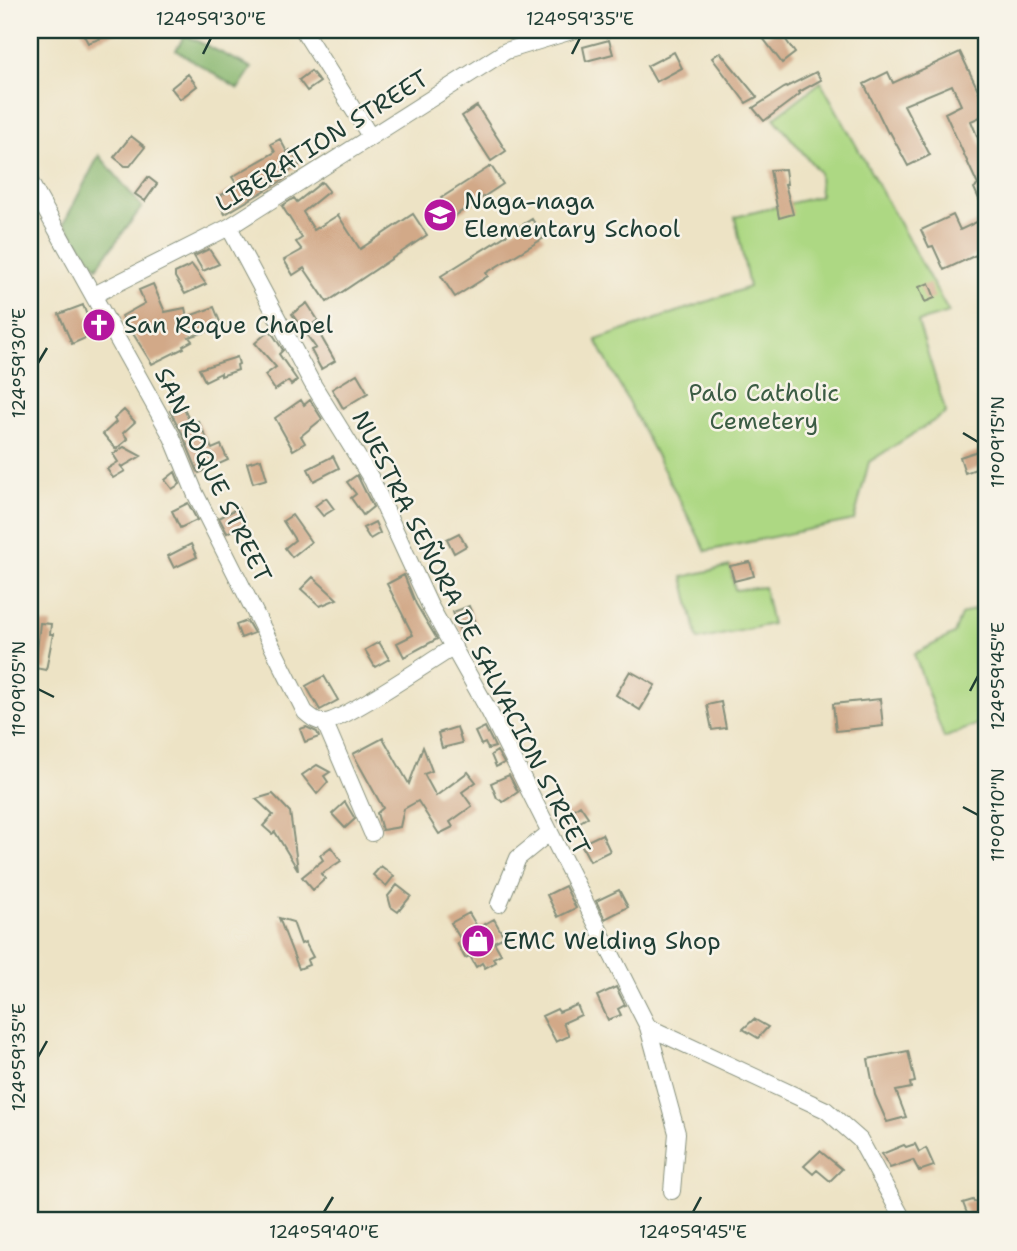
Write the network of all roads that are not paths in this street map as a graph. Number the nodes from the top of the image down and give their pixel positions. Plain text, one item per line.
1 (303, 30) edge
2 (575, 30) edge
3 (370, 136) junction
4 (30, 182) edge
5 (229, 227) junction
6 (94, 295) junction
7 (454, 647) junction
8 (326, 723) junction
9 (550, 832) junction
10 (372, 833) dead end
11 (499, 904) dead end
12 (648, 1027) junction
13 (672, 1191) dead end
14 (904, 1221) edge

1 - 3 street
2 - 3 street, LIBERATION STREET
3 - 5 street, LIBERATION STREET
4 - 6 street, SAN ROQUE STREET
5 - 6 street, LIBERATION STREET
5 - 7 street, NUESTRA SEÑORA DE SALVACION STREET
6 - 8 street, SAN ROQUE STREET
7 - 8 street
7 - 9 street, NUESTRA SEÑORA DE SALVACION STREET
8 - 10 street
9 - 11 street
9 - 12 street, NUESTRA SEÑORA DE SALVACION STREET
12 - 13 street, NUESTRA SEÑORA DE SALVACION STREET
12 - 14 street

